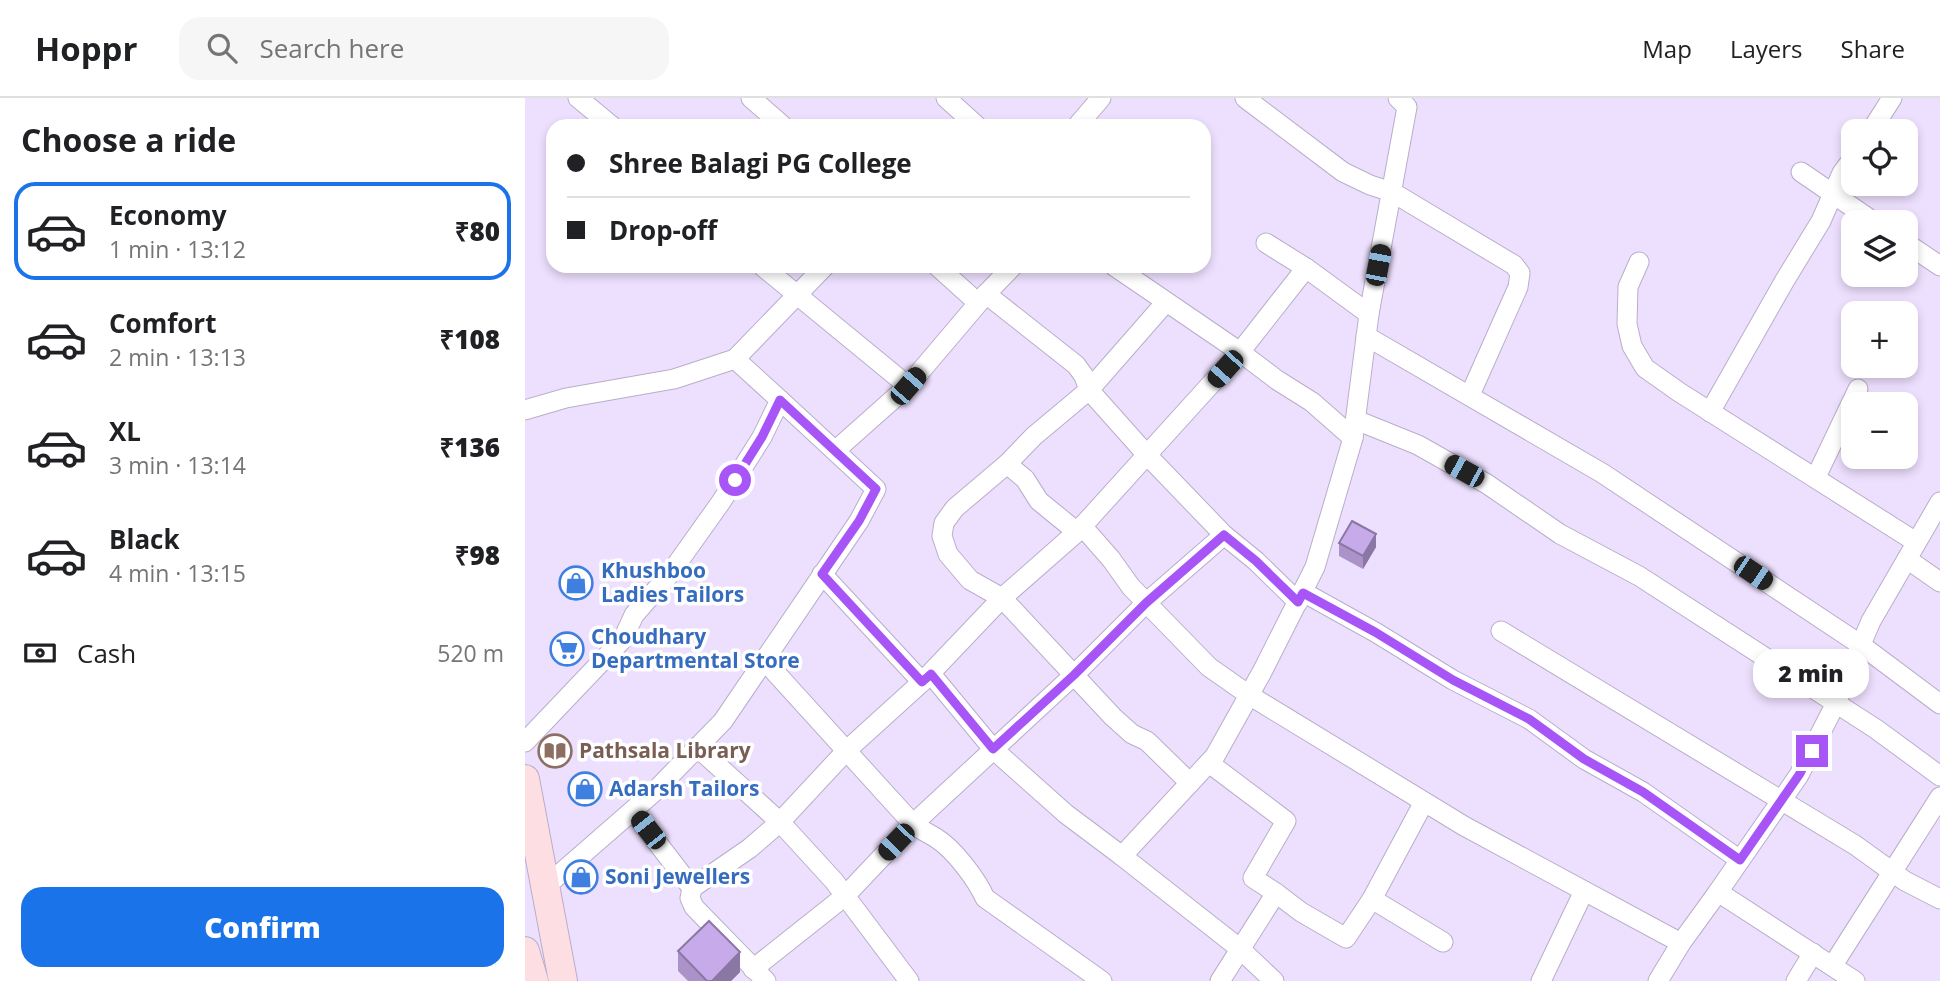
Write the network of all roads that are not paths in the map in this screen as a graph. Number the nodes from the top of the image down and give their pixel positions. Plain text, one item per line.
1 (578, 98) edge
2 (751, 98) edge
3 (946, 98) edge
4 (1101, 98) edge
5 (1245, 98) edge
6 (1398, 98) edge
7 (1892, 98) edge
8 (604, 119) edge
9 (775, 119) edge
10 (962, 119) edge
11 (1083, 119) edge
12 (1879, 119) edge
13 (1801, 172) dead end
14 (1841, 176) edge
15 (1392, 192) junction
16 (1834, 195) junction
17 (1856, 210) edge
18 (1266, 243) dead end
19 (1918, 251) edge
20 (1639, 262) dead end
21 (1940, 266) edge
22 (1306, 268) junction
23 (770, 273) edge
24 (818, 273) edge
25 (947, 273) edge
26 (1006, 273) edge
27 (1124, 273) edge
28 (797, 295) junction
29 (982, 299) junction
30 (1166, 302) junction
31 (1369, 314) junction
32 (1366, 336) junction
33 (1240, 352) junction
34 (735, 359) junction
35 (908, 386) junction
36 (1859, 389) dead end
37 (1089, 390) junction
38 (1470, 395) junction
39 (780, 400) junction
40 (525, 410) edge
41 (1710, 412) junction
42 (1355, 429) junction
43 (837, 450) junction
44 (1147, 455) junction
45 (1007, 464) junction
46 (1816, 477) junction
47 (1940, 502) edge
48 (1080, 529) junction
49 (1224, 535) junction
50 (1916, 541) junction
51 (1907, 559) junction
52 (822, 574) junction
53 (1940, 582) edge
54 (1300, 597) junction
55 (1002, 598) junction
56 (1146, 603) junction
57 (1501, 631) dead end
58 (1861, 645) junction
59 (764, 660) junction
60 (1074, 675) junction
61 (926, 678) junction
62 (1249, 695) junction
63 (1836, 704) junction
64 (1940, 704) edge
65 (525, 742) edge
66 (697, 747) junction
67 (993, 749) junction
68 (847, 750) junction
69 (1209, 763) junction
70 (1940, 776) edge
71 (525, 779) edge
72 (1190, 783) junction
73 (1940, 797) edge
74 (1782, 801) junction
75 (1424, 802) junction
76 (633, 811) junction
77 (780, 821) junction
78 (913, 824) junction
79 (1122, 856) junction
80 (1740, 860) junction
81 (1891, 871) junction
82 (546, 886) junction
83 (692, 887) junction
84 (1584, 891) junction
85 (1718, 892) junction
86 (1276, 893) junction
87 (845, 896) junction
88 (1372, 899) junction
89 (1940, 899) edge
90 (1443, 942) dead end
91 (1681, 943) junction
92 (1239, 948) junction
93 (1813, 953) junction
94 (1833, 965) junction
95 (759, 975) edge
96 (563, 981) edge
97 (909, 981) edge
98 (1102, 981) edge
99 (1220, 981) edge
100 (1274, 981) edge
101 (1541, 981) edge
102 (1658, 981) edge
103 (1796, 981) edge
104 (1855, 981) edge

1 - 8 street
2 - 9 street
3 - 10 street
4 - 11 street
5 - 15 street
6 - 15 street
7 - 12 street
13 - 16 street
14 - 16 street
15 - 31 street
15 - 38 street
16 - 17 street
16 - 41 street
18 - 22 street
19 - 21 street
20 - 41 street
22 - 31 street
22 - 33 street
23 - 28 street
24 - 28 street
25 - 29 street
26 - 29 street
27 - 30 street
28 - 34 street
28 - 35 street
29 - 35 street
29 - 37 street
30 - 33 street
30 - 37 street
31 - 32 street
32 - 38 street
32 - 42 street
33 - 42 street
33 - 44 street
34 - 39 street
34 - 40 street
35 - 43 street
36 - 46 street
37 - 44 street
37 - 45 street
38 - 58 street
39 - 43 street
39 - 65 street
41 - 46 street
42 - 54 street
42 - 63 street
43 - 52 street
44 - 48 street
44 - 49 street
45 - 48 street
45 - 55 street
46 - 50 street
47 - 50 street
48 - 55 street
48 - 56 street
49 - 54 street
49 - 56 street
50 - 51 street
51 - 53 street
51 - 58 street
52 - 59 street
52 - 61 street
54 - 62 street
54 - 80 street
55 - 60 street
55 - 61 street
56 - 60 street
56 - 62 street
57 - 74 street
58 - 63 street
58 - 64 street
59 - 66 street
59 - 68 street
60 - 67 street
60 - 72 street
61 - 67 street
61 - 68 street
62 - 69 street
62 - 75 street
63 - 70 street
63 - 74 street
66 - 76 street
66 - 77 street
67 - 78 street
67 - 79 street
68 - 77 street
68 - 78 street
69 - 72 street
69 - 86 street
71 - 82 street
72 - 79 street
73 - 81 street
74 - 80 street
74 - 81 street
75 - 84 street
75 - 88 street
76 - 82 street
76 - 83 street
77 - 83 street
77 - 87 street
78 - 87 street
78 - 98 street
79 - 92 street
80 - 85 street
81 - 89 street
81 - 94 street
82 - 96 street
83 - 95 street
84 - 91 street
84 - 101 street
85 - 91 street
85 - 93 street
86 - 88 street
86 - 92 street
87 - 95 street
87 - 97 street
88 - 90 street
91 - 102 street
92 - 99 street
92 - 100 street
93 - 94 street
93 - 103 street
94 - 104 street

